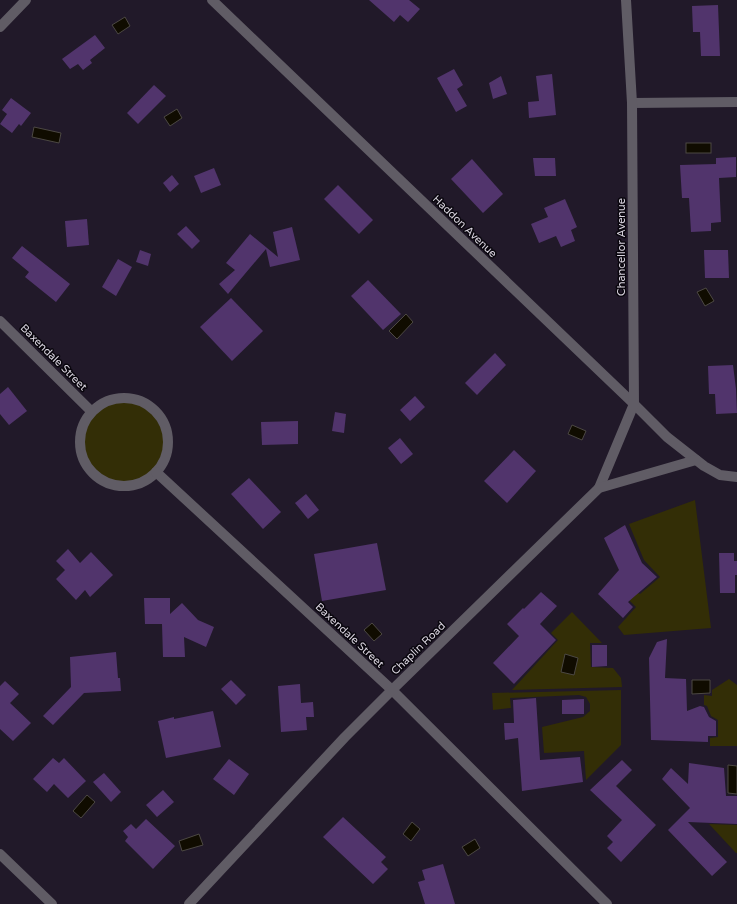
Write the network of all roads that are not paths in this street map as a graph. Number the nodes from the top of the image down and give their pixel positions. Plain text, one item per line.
1 (26, 0) edge
2 (212, 0) edge
3 (626, 0) edge
4 (0, 27) edge
5 (737, 102) edge
6 (632, 104) junction
7 (0, 321) edge
8 (634, 404) junction
9 (91, 411) junction
10 (700, 463) junction
11 (156, 472) junction
12 (737, 477) edge
13 (599, 488) junction
14 (392, 690) junction
15 (0, 854) edge
16 (52, 904) edge
17 (189, 904) edge
18 (608, 904) edge

1 - 4 street
2 - 8 street, Haddon Avenue
3 - 6 street, Chancellor Avenue
5 - 6 street
6 - 8 street, Chancellor Avenue
7 - 9 street, Baxendale Street
8 - 10 street, Haddon Avenue
8 - 13 street, Chancellor Avenue
9 - 11 street
9 - 11 street
10 - 12 street, Haddon Avenue
10 - 13 street, Chaplin Road
11 - 14 street, Baxendale Street
13 - 14 street, Chaplin Road
14 - 17 street, Chaplin Road
14 - 18 street, Baxendale Street
15 - 16 street

